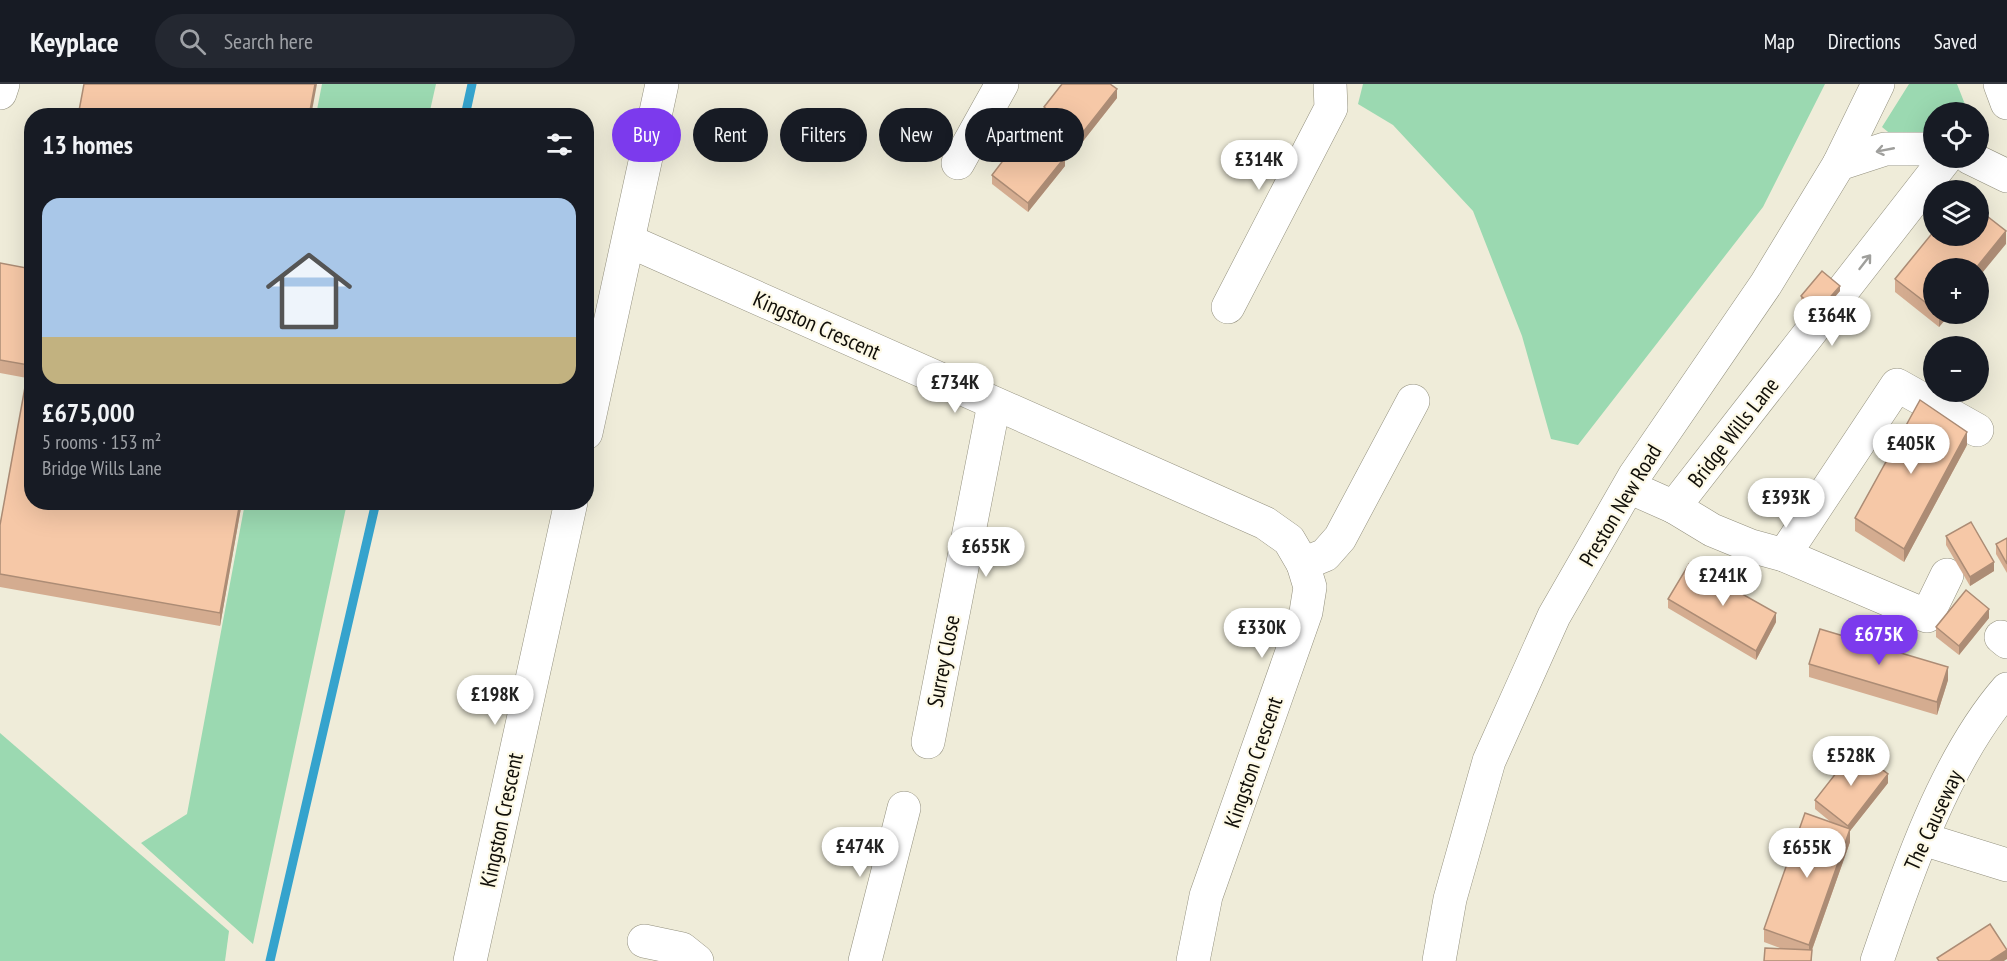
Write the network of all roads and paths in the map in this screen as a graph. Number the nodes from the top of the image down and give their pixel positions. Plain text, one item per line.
1 (3, 84) edge
2 (662, 84) edge
3 (1002, 84) edge
4 (1330, 84) edge
5 (1878, 84) edge
6 (2000, 84) edge
7 (0, 93) edge
8 (2007, 103) edge
9 (959, 142) dead end
10 (1923, 149) edge
11 (1839, 164) junction
12 (1989, 167) edge
13 (1938, 168) edge
14 (2007, 176) edge
15 (629, 241) junction
16 (1228, 307) dead end
17 (594, 397) edge
18 (1413, 400) dead end
19 (994, 404) junction
20 (1977, 430) dead end
21 (1629, 487) junction
22 (1674, 507) junction
23 (569, 510) edge
24 (1784, 555) junction
25 (1303, 564) junction
26 (1947, 575) dead end
27 (2007, 689) edge
28 (927, 742) dead end
29 (904, 808) dead end
30 (1923, 839) junction
31 (2007, 866) edge
32 (644, 941) dead end
33 (470, 961) edge
34 (697, 961) edge
35 (865, 961) edge
36 (1193, 961) edge
37 (1439, 961) edge
38 (1877, 961) edge

1 - 7 main road
2 - 15 main road
3 - 9 main road
4 - 16 main road
5 - 11 main road, Preston New Road
6 - 8 main road
10 -> 11 main road
11 - 21 main road, Preston New Road
12 - 14 main road
22 -> 13 main road, Bridge Wills Lane
15 - 17 main road
15 - 19 main road, Kingston Crescent
18 - 25 main road
19 - 25 main road, Kingston Crescent
19 - 28 main road, Surrey Close
20 - 24 main road
21 - 22 main road, Bridge Wills Lane
21 - 37 main road, Preston New Road
22 - 24 main road, Bridge Wills Lane
23 - 33 main road, Kingston Crescent
24 - 26 main road, Bridge Wills Lane
25 - 36 main road, Kingston Crescent
27 - 30 main road, The Causeway
29 - 35 main road
30 - 31 main road
30 - 38 main road, The Causeway
32 - 34 main road

